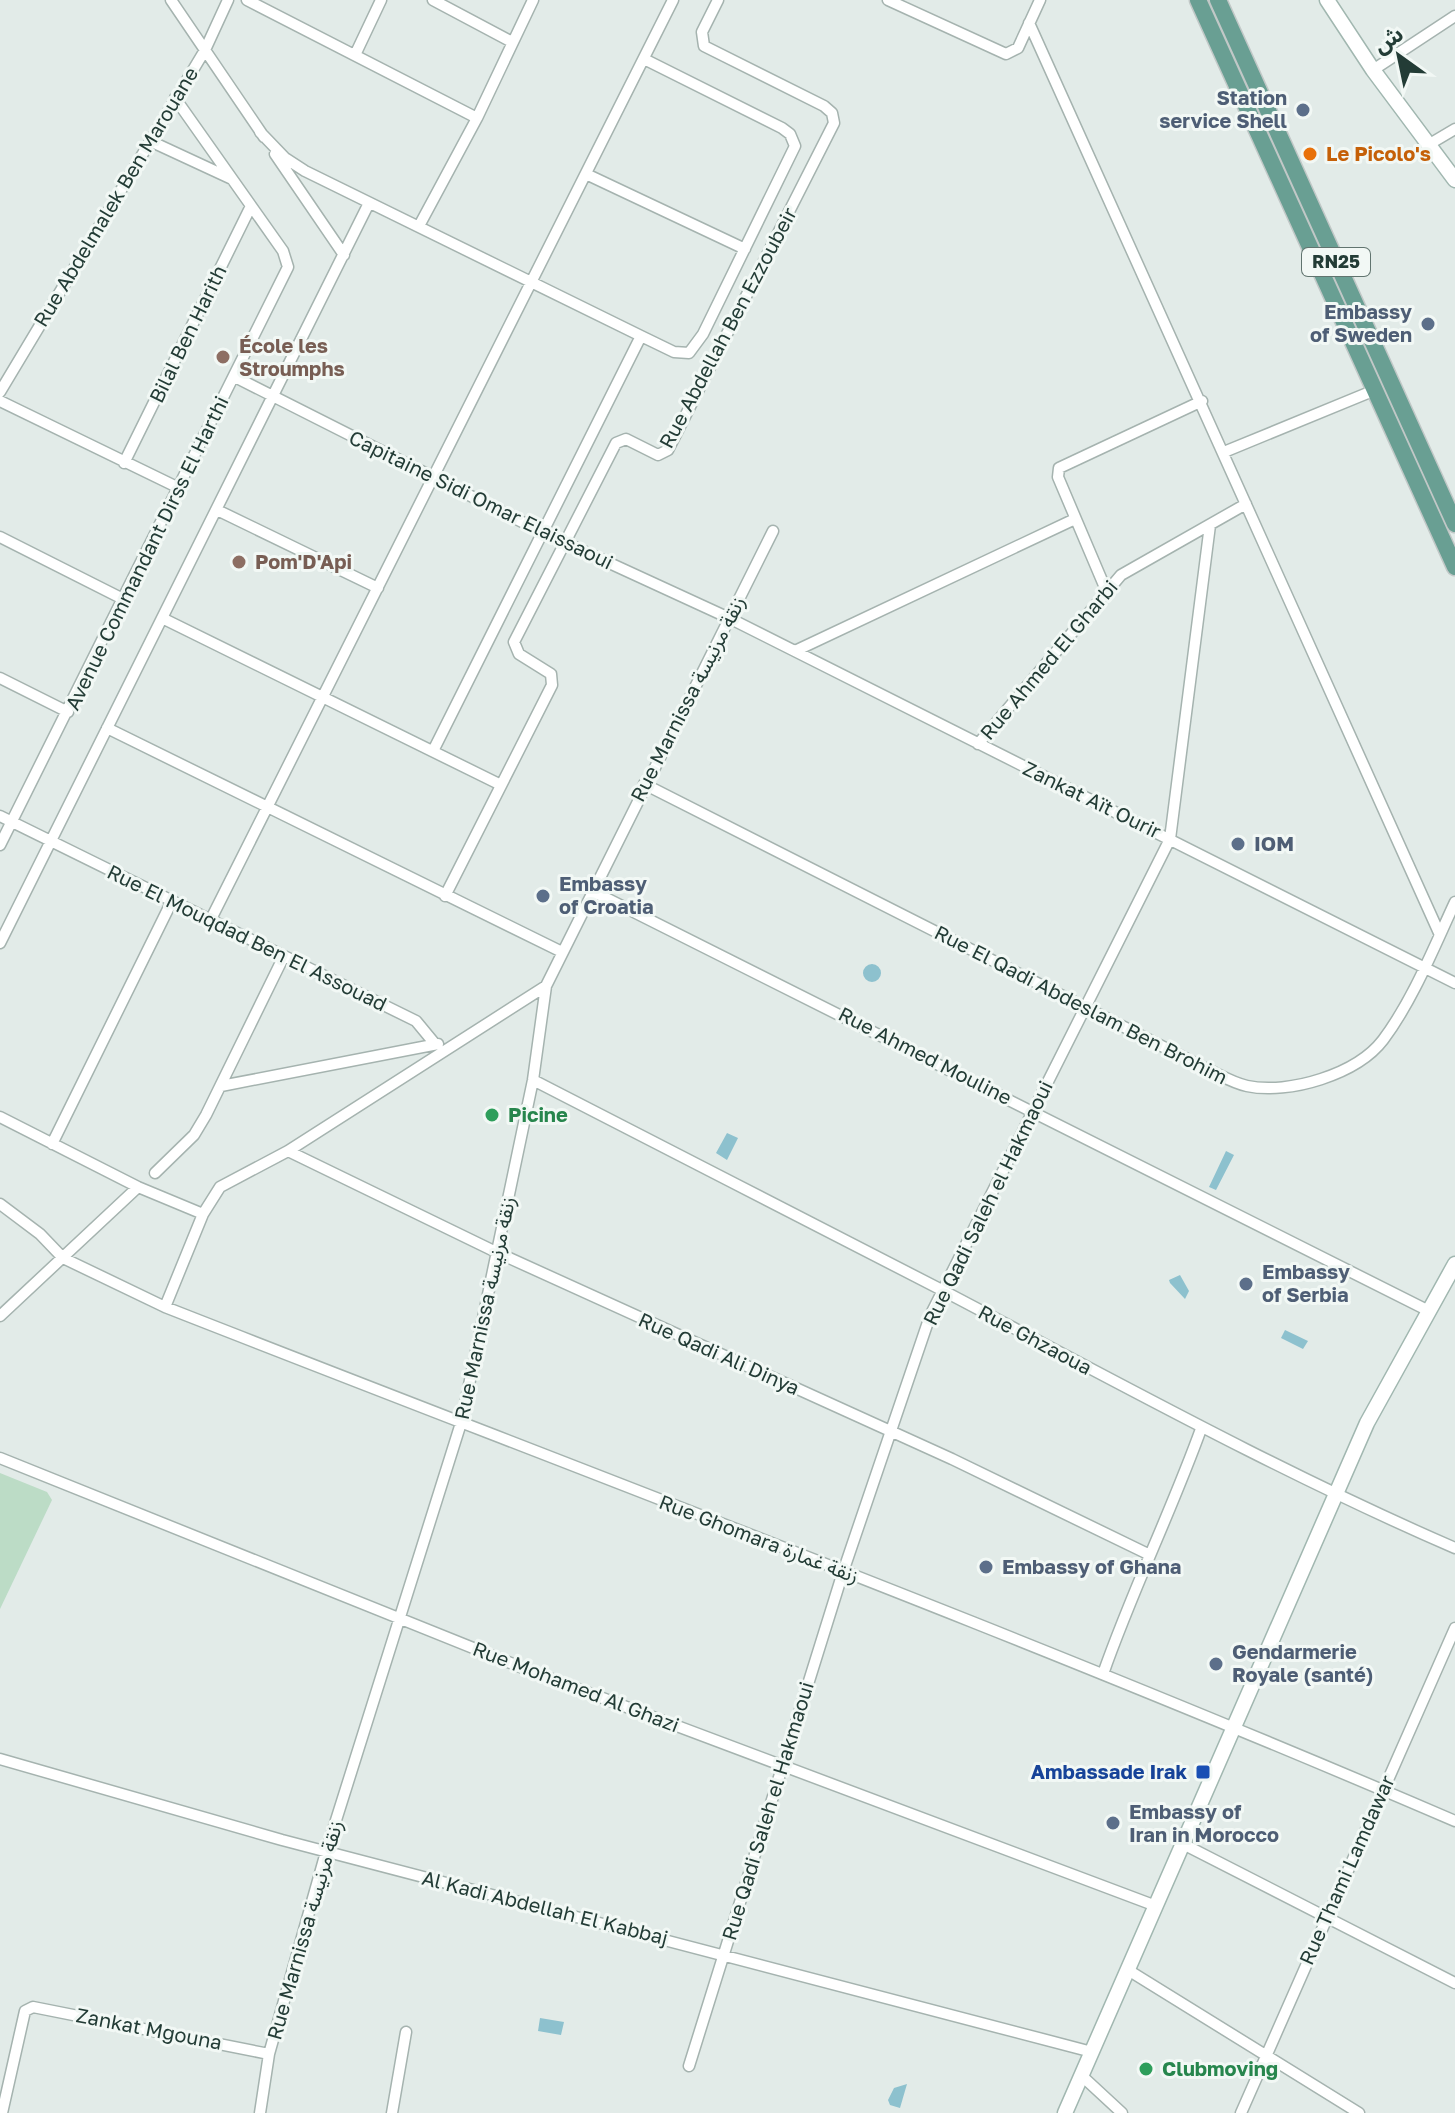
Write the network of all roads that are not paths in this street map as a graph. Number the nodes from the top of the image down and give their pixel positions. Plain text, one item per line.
1 (171, 0) edge
2 (228, 0) edge
3 (247, 0) edge
4 (381, 0) edge
5 (433, 0) edge
6 (533, 0) edge
7 (673, 0) edge
8 (718, 0) edge
9 (888, 0) edge
10 (1040, 0) edge
11 (1198, 0) edge
12 (1218, 0) edge
13 (1327, 0) edge
14 (1335, 0) edge
15 (1455, 16) edge
16 (1029, 23) junction
17 (512, 42) junction
18 (205, 50) junction
19 (355, 55) junction
20 (644, 59) junction
21 (1377, 68) junction
22 (175, 98) junction
23 (477, 118) junction
24 (1455, 129) edge
25 (260, 132) junction
26 (150, 141) junction
27 (1432, 143) junction
28 (1455, 167) edge
29 (586, 174) junction
30 (233, 179) junction
31 (1455, 180) edge
32 (369, 203) junction
33 (251, 206) junction
34 (419, 226) junction
35 (745, 249) junction
36 (344, 255) junction
37 (532, 282) junction
38 (641, 336) junction
39 (235, 377) junction
40 (1375, 390) junction
41 (0, 392) edge
42 (274, 399) junction
43 (0, 401) edge
44 (1202, 401) junction
45 (1224, 452) junction
46 (124, 463) junction
47 (434, 477) junction
48 (179, 488) junction
49 (1246, 504) junction
50 (217, 510) junction
51 (1075, 519) junction
52 (1455, 524) edge
53 (1210, 525) junction
54 (773, 531) dead end
55 (542, 532) junction
56 (0, 537) edge
57 (566, 542) junction
58 (1455, 567) edge
59 (378, 588) junction
60 (1106, 590) junction
61 (123, 599) junction
62 (162, 618) junction
63 (729, 618) junction
64 (795, 651) junction
65 (0, 678) edge
66 (324, 695) junction
67 (68, 712) junction
68 (107, 728) junction
69 (978, 744) junction
70 (433, 751) junction
71 (644, 784) junction
72 (501, 785) junction
73 (268, 809) junction
74 (0, 816) edge
75 (12, 822) junction
76 (1170, 839) junction
77 (50, 842) junction
78 (0, 845) edge
79 (592, 891) junction
80 (445, 896) junction
81 (172, 901) junction
82 (1455, 902) edge
83 (210, 921) junction
84 (1440, 935) junction
85 (0, 943) edge
86 (562, 952) junction
87 (283, 958) junction
88 (1424, 967) junction
89 (1455, 983) edge
90 (546, 986) junction
91 (1086, 1005) junction
92 (435, 1044) junction
93 (452, 1045) junction
94 (533, 1080) junction
95 (221, 1086) junction
96 (1033, 1110) junction
97 (0, 1117) edge
98 (52, 1144) junction
99 (288, 1151) junction
100 (155, 1173) dead end
101 (138, 1187) junction
102 (0, 1204) edge
103 (203, 1214) junction
104 (496, 1252) junction
105 (63, 1258) junction
106 (1455, 1264) edge
107 (941, 1289) junction
108 (165, 1307) junction
109 (1429, 1311) junction
110 (0, 1316) edge
111 (461, 1423) junction
112 (1201, 1429) junction
113 (892, 1434) junction
114 (0, 1458) edge
115 (1335, 1496) junction
116 (1455, 1548) edge
117 (1150, 1555) junction
118 (843, 1572) junction
119 (399, 1618) junction
120 (1455, 1628) edge
121 (1103, 1674) junction
122 (1235, 1726) junction
123 (0, 1759) edge
124 (783, 1766) junction
125 (1383, 1790) junction
126 (1455, 1821) edge
127 (1183, 1844) junction
128 (326, 1852) junction
129 (1156, 1906) junction
130 (1326, 1917) junction
131 (724, 1954) junction
132 (1128, 1970) junction
133 (1455, 1983) edge
134 (406, 2032) dead end
135 (1092, 2052) junction
136 (269, 2054) junction
137 (1266, 2056) junction
138 (689, 2066) dead end
139 (1082, 2076) junction
140 (2, 2113) edge
141 (260, 2113) edge
142 (392, 2113) edge
143 (1065, 2113) edge
144 (1122, 2113) edge
145 (1241, 2113) edge
146 (1359, 2113) edge

1 - 18 street
2 - 18 street, Rue Abdelmalek Ben Marouane
3 - 19 street
4 - 19 street
5 - 17 street
6 - 17 street
7 - 20 street
8 - 57 street, Rue Abdellah Ben Ezzoubeir
9 - 16 street
10 - 16 street
11 - 40 main road, RN25
12 - 52 main road, RN25
13 - 21 main road
14 - 21 main road
15 - 21 street
16 - 44 street
17 - 23 street
18 - 22 street, Rue Abdelmalek Ben Marouane
18 - 25 street
19 - 23 street
20 - 29 street
20 - 35 street, Rue Abdellah Ben Ezzoubeir
21 - 27 main road
22 - 26 street, Rue Abdelmalek Ben Marouane
22 - 30 street, Avenue Commandant Dirss El Harthi
23 - 34 street
24 - 27 street
25 - 32 street, Rue Abdellah Ben Ezzoubeir
25 - 36 street
26 - 30 street
26 - 41 street, Rue Abdelmalek Ben Marouane
27 - 28 main road
27 - 31 main road
29 - 35 street
29 - 37 street
30 - 33 street, Avenue Commandant Dirss El Harthi
32 - 34 street, Rue Abdellah Ben Ezzoubeir
32 - 36 street
33 - 39 street, Avenue Commandant Dirss El Harthi
33 - 46 street, Bilal Ben Harith
34 - 37 street, Rue Abdellah Ben Ezzoubeir
35 - 38 street, Rue Abdellah Ben Ezzoubeir
36 - 42 street
37 - 38 street, Rue Abdellah Ben Ezzoubeir
37 - 47 street
38 - 55 street
39 - 42 street, Capitaine Sidi Omar Elaissaoui
39 - 48 street, Avenue Commandant Dirss El Harthi
40 - 45 street
40 - 58 main road, RN25
42 - 47 street, Capitaine Sidi Omar Elaissaoui
42 - 50 street
43 - 46 street
44 - 45 street
44 - 51 street
45 - 49 street
46 - 48 street
47 - 55 street, Capitaine Sidi Omar Elaissaoui
47 - 59 street
48 - 61 street, Avenue Commandant Dirss El Harthi
49 - 53 street, Rue Ahmed El Gharbi
49 - 84 street
50 - 59 street
50 - 62 street
51 - 60 street
51 - 64 street
53 - 60 street, Rue Ahmed El Gharbi
53 - 76 street, Rue Qadi Saleh el Hakmaoui
54 - 63 street, Rue Marnissa زنقة مرنيسة
55 - 57 street, Capitaine Sidi Omar Elaissaoui
55 - 70 street
56 - 61 street
57 - 63 street, Capitaine Sidi Omar Elaissaoui
57 - 72 street, Rue Abdellah Ben Ezzoubeir
59 - 66 street
60 - 69 street, Rue Ahmed El Gharbi
61 - 67 street, Avenue Commandant Dirss El Harthi
62 - 66 street
62 - 68 street
63 - 64 street, Zankat Aït Ourir
63 - 71 street, Rue Marnissa زنقة مرنيسة
64 - 69 street, Zankat Aït Ourir
65 - 67 street
66 - 70 street
66 - 73 street
67 - 75 street, Avenue Commandant Dirss El Harthi
68 - 73 street
68 - 77 street
69 - 76 street, Zankat Aït Ourir
70 - 72 street
71 - 79 street, Rue Marnissa زنقة مرنيسة
71 - 91 street, Rue El Qadi Abdeslam Ben Brohim
72 - 80 street, Rue Abdellah Ben Ezzoubeir
73 - 80 street
73 - 83 street
74 - 75 street, Rue El Mouqdad Ben El Assouad
75 - 77 street, Rue El Mouqdad Ben El Assouad
75 - 78 street, Avenue Commandant Dirss El Harthi
76 - 88 street, Zankat Aït Ourir
76 - 91 street, Rue Qadi Saleh el Hakmaoui
77 - 81 street, Rue El Mouqdad Ben El Assouad
77 - 85 street
79 - 86 street, Rue Marnissa زنقة مرنيسة
79 - 96 street, Rue Ahmed Mouline
80 - 86 street
81 - 83 street, Rue El Mouqdad Ben El Assouad
81 - 98 street
82 - 84 street, Rue El Qadi Abdeslam Ben Brohim
83 - 87 street, Rue El Mouqdad Ben El Assouad
84 - 88 street, Rue El Qadi Abdeslam Ben Brohim
86 - 90 street, Rue Marnissa زنقة مرنيسة
87 - 92 street, Rue El Mouqdad Ben El Assouad
87 - 95 street
88 - 89 street, Zankat Aït Ourir
88 - 91 street, Rue El Qadi Abdeslam Ben Brohim
90 - 93 street
90 - 94 street, Rue Marnissa زنقة مرنيسة
91 - 96 street, Rue Qadi Saleh el Hakmaoui
92 - 93 street
92 - 95 street
93 - 99 street
94 - 104 street, Rue Marnissa زنقة مرنيسة
94 - 107 street, Rue Ghzaoua
95 - 100 street
96 - 107 street, Rue Qadi Saleh el Hakmaoui
96 - 109 street, Rue Ahmed Mouline
97 - 98 street
98 - 101 street
99 - 103 street
99 - 104 street, Rue Qadi Ali Dinya
101 - 103 street
101 - 105 street
102 - 105 street, Rue Ghomara زنقة غمارة
103 - 108 street
104 - 111 street, Rue Marnissa زنقة مرنيسة
104 - 113 street, Rue Qadi Ali Dinya
105 - 108 street, Rue Ghomara زنقة غمارة
105 - 110 street
106 - 109 main road
107 - 112 street, Rue Ghzaoua
107 - 113 street, Rue Qadi Saleh el Hakmaoui
108 - 111 street, Rue Ghomara زنقة غمارة
109 - 115 main road
111 - 118 street, Rue Ghomara زنقة غمارة
111 - 119 street, Rue Marnissa زنقة مرنيسة
112 - 115 street, Rue Ghzaoua
112 - 117 street
113 - 117 street, Rue Qadi Ali Dinya
113 - 118 street, Rue Qadi Saleh el Hakmaoui
114 - 119 street, Rue Mohamed Al Ghazi
115 - 116 street, Rue Ghzaoua
115 - 122 main road
117 - 121 street
118 - 121 street, Rue Ghomara زنقة غمارة
118 - 124 street, Rue Qadi Saleh el Hakmaoui
119 - 124 street, Rue Mohamed Al Ghazi
119 - 128 street, Rue Marnissa زنقة مرنيسة
120 - 125 street, Rue Thami Lamdawar
121 - 122 street, Rue Ghomara زنقة غمارة
122 - 125 street, Rue Ghomara زنقة غمارة
122 - 127 main road
123 - 128 street, Al Kadi Abdellah El Kabbaj
124 - 129 street, Rue Mohamed Al Ghazi
124 - 131 street, Rue Qadi Saleh el Hakmaoui
125 - 126 street, Rue Ghomara زنقة غمارة
125 - 130 street, Rue Thami Lamdawar
127 - 129 main road
127 - 130 street
128 - 131 street, Al Kadi Abdellah El Kabbaj
128 - 136 street, Rue Marnissa زنقة مرنيسة
129 - 132 main road
130 - 133 street
130 - 137 street, Rue Thami Lamdawar
131 - 135 street, Al Kadi Abdellah El Kabbaj
131 - 138 street, Rue Qadi Saleh el Hakmaoui
132 - 135 main road
132 - 137 street
134 - 142 street
135 - 139 main road
136 - 140 street, Zankat Mgouna
136 - 141 street, Rue Marnissa زنقة مرنيسة
137 - 145 street, Rue Thami Lamdawar
137 - 146 street
139 - 143 main road
139 - 144 street

